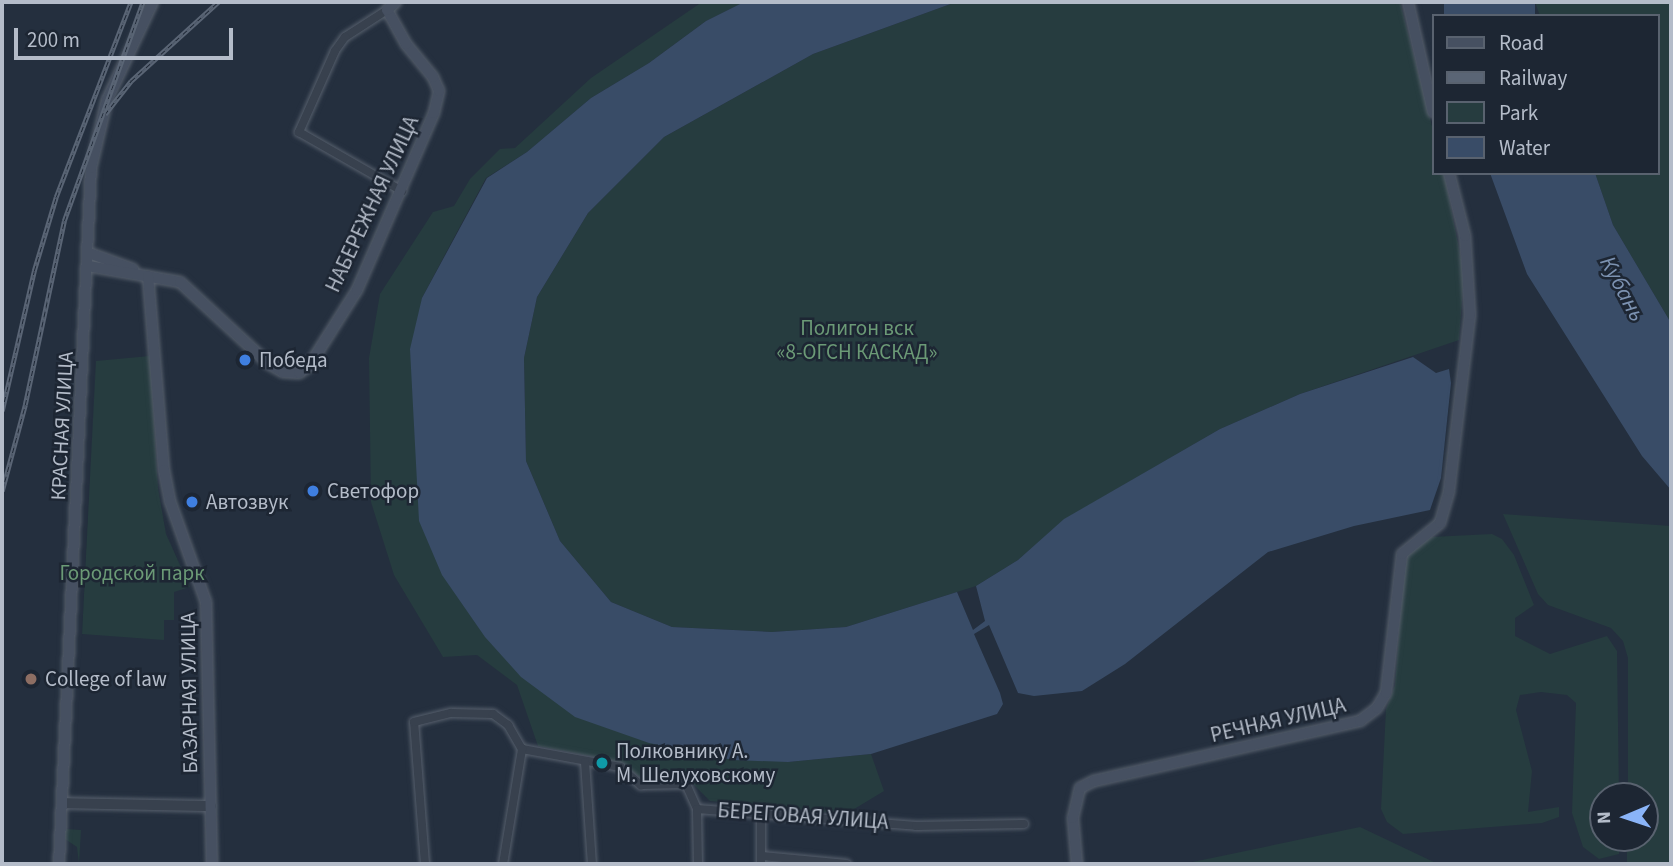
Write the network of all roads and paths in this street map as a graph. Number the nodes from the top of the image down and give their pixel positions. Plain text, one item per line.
1 (153, 2) edge
2 (396, 2) edge
3 (1408, 2) edge
4 (387, 10) junction
5 (1432, 108) edge
6 (1450, 175) edge
7 (402, 191) junction
8 (89, 253) junction
9 (88, 266) junction
10 (148, 276) junction
11 (522, 749) junction
12 (585, 762) junction
13 (62, 803) junction
14 (211, 806) junction
15 (697, 809) junction
16 (761, 811) junction
17 (1024, 824) dead end
18 (761, 860) edge
19 (59, 864) edge
20 (212, 864) edge
21 (425, 864) edge
22 (503, 864) edge
23 (592, 864) edge
24 (698, 864) edge
25 (847, 864) edge
26 (1077, 864) edge

1 - 8 main road, КРАСНАЯ УЛИЦА
2 - 4 main road
3 - 5 main road
4 - 7 main road, НАБЕРЕЖНАЯ УЛИЦА
4 - 7 street
6 - 26 main road, РЕЧНАЯ УЛИЦА
7 - 10 main road, НАБЕРЕЖНАЯ УЛИЦА
8 - 9 main road, КРАСНАЯ УЛИЦА
8 - 10 main road
9 - 10 main road
9 - 13 main road, КРАСНАЯ УЛИЦА
10 - 14 main road, БАЗАРНАЯ УЛИЦА
11 - 12 street, БЕРЕГОВАЯ УЛИЦА
11 - 21 street
11 - 22 street
12 - 15 street, БЕРЕГОВАЯ УЛИЦА
12 - 23 street
13 - 14 street
13 - 19 main road, КРАСНАЯ УЛИЦА
14 - 20 main road, БАЗАРНАЯ УЛИЦА
15 - 16 street, БЕРЕГОВАЯ УЛИЦА
15 - 24 street
16 - 17 street, БЕРЕГОВАЯ УЛИЦА
16 - 18 street
18 - 25 street

